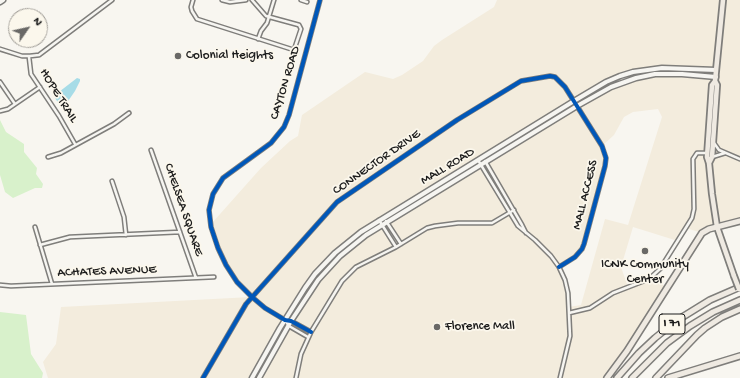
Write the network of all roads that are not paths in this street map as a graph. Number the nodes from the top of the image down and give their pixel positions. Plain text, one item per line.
1 (3, 0) edge
2 (112, 0) edge
3 (193, 0) edge
4 (222, 0) edge
5 (246, 0) edge
6 (252, 0) edge
7 (274, 0) edge
8 (301, 0) edge
9 (320, 0) edge
10 (723, 0) edge
11 (0, 2) edge
12 (307, 2) dead end
13 (269, 16) junction
14 (258, 39) junction
15 (0, 49) edge
16 (29, 56) junction
17 (716, 70) junction
18 (715, 79) junction
19 (0, 82) edge
20 (40, 88) junction
21 (574, 101) junction
22 (15, 104) junction
23 (577, 106) junction
24 (0, 111) edge
25 (129, 113) dead end
26 (713, 142) junction
27 (75, 144) junction
28 (152, 150) dead end
29 (707, 153) junction
30 (725, 153) junction
31 (48, 157) dead end
32 (483, 157) junction
33 (712, 157) junction
34 (740, 159) edge
35 (478, 160) junction
36 (486, 162) junction
37 (709, 162) junction
38 (481, 165) junction
39 (112, 181) dead end
40 (514, 210) junction
41 (510, 213) junction
42 (384, 216) junction
43 (379, 220) junction
44 (740, 221) edge
45 (387, 222) junction
46 (382, 225) junction
47 (35, 227) dead end
48 (717, 227) junction
49 (180, 232) junction
50 (526, 233) junction
51 (126, 235) junction
52 (400, 244) junction
53 (40, 246) junction
54 (396, 247) junction
55 (559, 267) junction
56 (214, 277) dead end
57 (196, 278) junction
58 (52, 284) junction
59 (0, 285) edge
60 (740, 287) edge
61 (740, 292) edge
62 (252, 297) junction
63 (740, 300) edge
64 (740, 309) edge
65 (569, 313) junction
66 (285, 320) junction
67 (291, 321) junction
68 (289, 326) junction
69 (311, 332) junction
70 (308, 337) junction
71 (740, 356) edge
72 (203, 378) edge
73 (252, 378) edge
74 (259, 378) edge
75 (296, 378) edge
76 (560, 378) edge
77 (607, 378) edge
78 (617, 378) edge
79 (632, 378) edge
80 (656, 378) edge
81 (668, 378) edge

1 - 11 main road
2 - 16 street
3 - 14 street
4 - 5 street
6 - 13 street
7 - 13 street
8 - 12 street
9 - 62 street, CAYTON ROAD
10 - 17 main road
13 - 14 street
13 - 14 street
15 - 16 street
16 - 20 street, HOPE TRAIL
17 - 18 main road
17 - 21 main road, MALL ROAD
18 - 23 main road, MALL ROAD
18 - 26 main road
18 - 29 main road
19 - 22 street
20 - 22 street
20 - 27 street, HOPE TRAIL
21 - 23 street, MALL ACCESS
21 - 32 main road, MALL ROAD
21 - 62 street, CONNECTOR DRIVE
22 - 24 street
23 - 36 main road, MALL ROAD
23 - 55 street, MALL ACCESS
25 - 27 street
26 - 30 street
26 - 33 main road
27 - 31 street
28 - 49 street, CHELSEA SQUARE
29 - 37 main road
29 - 65 street
30 - 33 street
30 - 34 street
32 - 35 main road, MALL ROAD
32 - 36 street
33 - 37 main road
35 - 38 street
35 - 42 main road, MALL ROAD
36 - 38 main road, MALL ROAD
36 - 40 street
37 - 48 main road
38 - 41 street
38 - 45 main road, MALL ROAD
39 - 51 street
40 - 41 street
40 - 50 street
41 - 50 street
41 - 52 street
42 - 43 main road, MALL ROAD
42 - 45 street
43 - 46 street
43 - 66 main road, MALL ROAD
44 - 48 highway
45 - 46 main road, MALL ROAD
45 - 52 street
46 - 54 street
46 - 67 main road, MALL ROAD
47 - 53 street
48 - 61 main road, bridge
48 - 77 highway
49 - 51 street
49 - 57 street, CHELSEA SQUARE
50 - 55 street
51 - 53 street
52 - 54 street
53 - 58 street
54 - 69 street
55 - 65 street
56 - 57 street, ACHATES AVENUE
57 - 58 street, ACHATES AVENUE
58 - 59 street, ACHATES AVENUE
60 - 78 highway, I 71
62 - 66 street, CAYTON ROAD
62 - 72 street, CONNECTOR DRIVE
63 - 79 highway, I 71
64 - 80 highway
65 - 76 street
66 - 67 street
66 - 68 street
66 - 73 main road, MALL ROAD
67 - 68 main road, MALL ROAD
67 - 69 street
68 - 70 street
68 - 74 main road, MALL ROAD
69 - 70 street
70 - 75 street
71 - 81 highway

